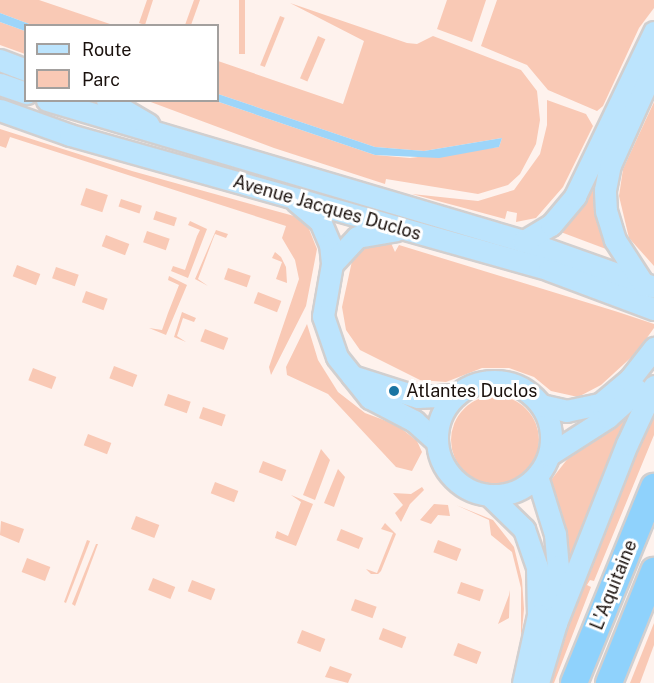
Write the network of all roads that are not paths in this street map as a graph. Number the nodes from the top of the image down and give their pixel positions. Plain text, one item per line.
1 (654, 32) edge
2 (0, 60) edge
3 (654, 67) edge
4 (24, 69) edge
5 (0, 84) edge
6 (24, 92) edge
7 (54, 102) edge
8 (110, 102) edge
9 (0, 110) edge
10 (169, 137) junction
11 (293, 199) junction
12 (365, 207) junction
13 (398, 230) junction
14 (524, 241) junction
15 (331, 254) junction
16 (649, 286) edge
17 (654, 309) edge
18 (654, 348) edge
19 (654, 370) edge
20 (349, 375) junction
21 (654, 386) edge
22 (456, 395) junction
23 (541, 405) junction
24 (437, 442) junction
25 (549, 455) junction
26 (537, 476) junction
27 (654, 487) edge
28 (489, 495) junction
29 (654, 571) edge
30 (556, 623) junction
31 (523, 683) edge
32 (538, 683) edge
33 (574, 683) edge
34 (609, 683) edge

1 - 14 main road
2 - 4 main road
3 - 16 main road
5 - 6 main road
7 - 10 main road, Avenue Jacques Duclos
8 - 10 main road
9 - 11 main road, Avenue Jacques Duclos
10 - 12 main road, Avenue Jacques Duclos
11 - 12 main road, Avenue Jacques Duclos
11 - 15 main road
12 - 13 main road, Avenue Jacques Duclos
12 - 14 main road, Avenue Jacques Duclos
12 - 15 main road
13 - 15 main road
13 - 17 main road, Avenue Jacques Duclos
14 - 16 main road, Avenue Jacques Duclos
15 - 20 main road
18 - 23 main road
19 - 25 main road
20 - 22 main road
20 - 24 main road
21 - 30 main road
22 - 23 main road
22 - 24 main road
23 - 25 main road
24 - 28 main road
25 - 26 main road
26 - 28 main road
26 - 30 main road
27 - 33 highway, L'Aquitaine
28 - 31 main road
29 - 34 highway, L'Aquitaine
30 - 32 main road

